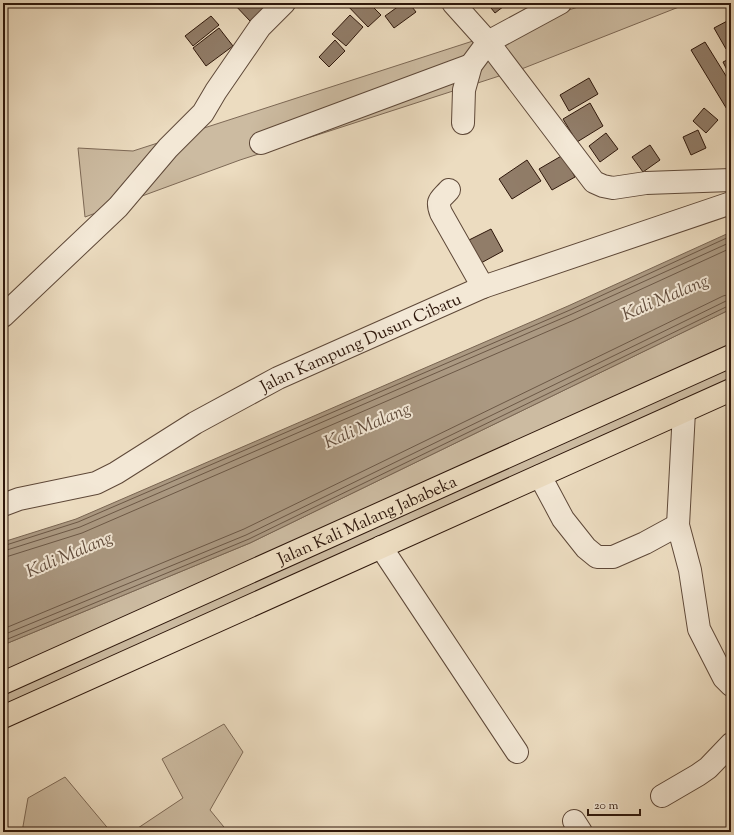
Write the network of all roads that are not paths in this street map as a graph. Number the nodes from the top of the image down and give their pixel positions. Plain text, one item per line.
1 (284, 3) edge
2 (453, 3) edge
3 (560, 3) edge
4 (488, 42) junction
5 (471, 65) junction
6 (463, 123) dead end
7 (261, 143) dead end
8 (731, 180) edge
9 (449, 190) dead end
10 (731, 203) edge
11 (482, 287) junction
12 (3, 316) edge
13 (731, 356) edge
14 (731, 390) edge
15 (684, 411) junction
16 (486, 466) junction
17 (540, 476) junction
18 (500, 493) junction
19 (3, 505) edge
20 (678, 525) junction
21 (381, 547) junction
22 (3, 684) edge
23 (731, 685) edge
24 (3, 717) edge
25 (731, 744) edge
26 (517, 752) dead end
27 (662, 796) dead end

1 - 12 street
2 - 4 street
3 - 4 street
4 - 5 street
4 - 8 street
5 - 6 street
5 - 7 street
9 - 11 street
10 - 11 street, Jalan Kampung Dusun Cibatu
11 - 19 street, Jalan Kampung Dusun Cibatu
13 - 16 main road, Jalan Kali Malang Jababeka
14 - 15 main road, Jalan Kali Malang Jababeka
15 - 17 main road, Jalan Kali Malang Jababeka
15 - 20 street
16 - 18 main road
16 - 22 main road, Jalan Kali Malang Jababeka
17 - 18 main road, Jalan Kali Malang Jababeka
17 - 20 street
18 - 21 main road, Jalan Kali Malang Jababeka
20 - 23 street
21 - 24 main road, Jalan Kali Malang Jababeka
21 - 26 street
25 - 27 street

